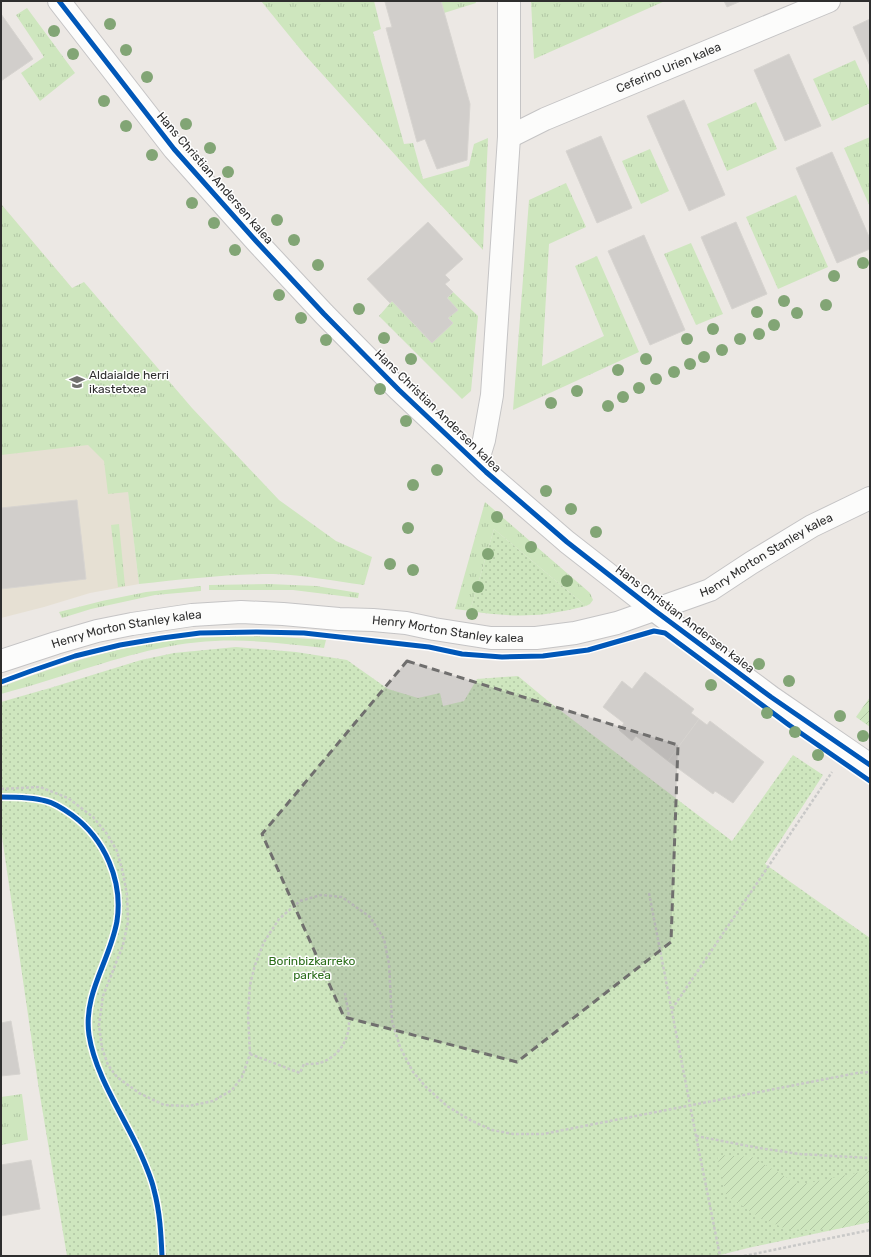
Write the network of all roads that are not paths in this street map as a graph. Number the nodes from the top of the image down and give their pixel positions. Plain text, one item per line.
1 (59, 1) edge
2 (509, 1) edge
3 (829, 1) edge
4 (509, 137) junction
5 (477, 463) junction
6 (870, 498) edge
7 (654, 610) junction
8 (1, 661) edge
9 (870, 765) edge

1 - 5 street, Hans Christian Andersen kalea
2 - 4 street
3 - 4 street, Ceferino Urien kalea
4 - 5 street
5 - 7 street, Hans Christian Andersen kalea
6 - 7 street, Henry Morton Stanley kalea
7 - 8 street, Henry Morton Stanley kalea
7 - 9 street, Hans Christian Andersen kalea

